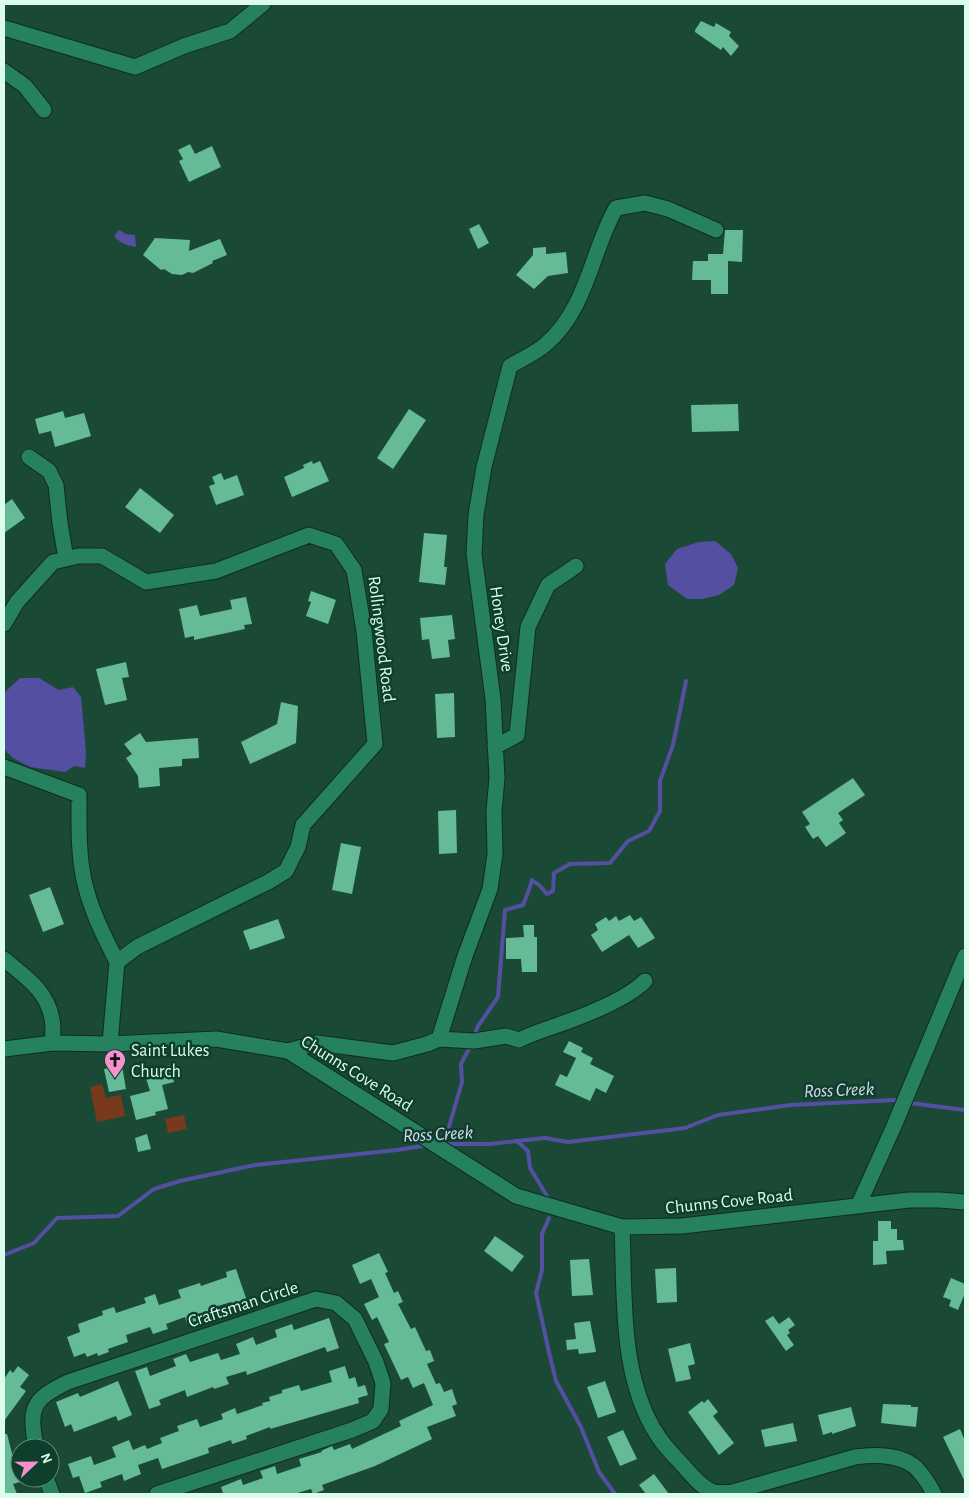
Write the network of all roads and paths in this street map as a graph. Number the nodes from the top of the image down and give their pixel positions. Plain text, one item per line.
1 (263, 4) edge
2 (4, 28) edge
3 (4, 72) edge
4 (44, 110) dead end
5 (716, 230) dead end
6 (29, 457) dead end
7 (66, 559) junction
8 (576, 566) dead end
9 (4, 624) edge
10 (495, 747) junction
11 (4, 767) edge
12 (965, 956) edge
13 (4, 959) edge
14 (117, 962) junction
15 (645, 981) dead end
16 (440, 1039) junction
17 (52, 1043) junction
18 (110, 1044) junction
19 (4, 1049) edge
20 (288, 1051) junction
21 (965, 1202) edge
22 (858, 1206) junction
23 (622, 1227) junction
24 (34, 1438) edge
25 (199, 1488) edge
26 (712, 1493) edge
27 (157, 1494) edge
28 (934, 1494) edge

1 - 2 street
3 - 4 street
5 - 10 street, Honey Drive
6 - 7 street
7 - 9 street, Rollingwood Road
7 - 14 street, Rollingwood Road
8 - 10 street
10 - 16 street, Honey Drive
11 - 14 street
12 - 22 street
13 - 17 street
14 - 18 street
15 - 16 street
16 - 20 street
17 - 18 street, Chunns Cove Road
17 - 19 street, Chunns Cove Road
18 - 20 street, Chunns Cove Road
20 - 23 street, Chunns Cove Road
21 - 22 street, Chunns Cove Road
22 - 23 street, Chunns Cove Road
23 - 26 street
24 - 25 street, Craftsman Circle
25 - 27 street, Craftsman Circle
26 - 28 street

